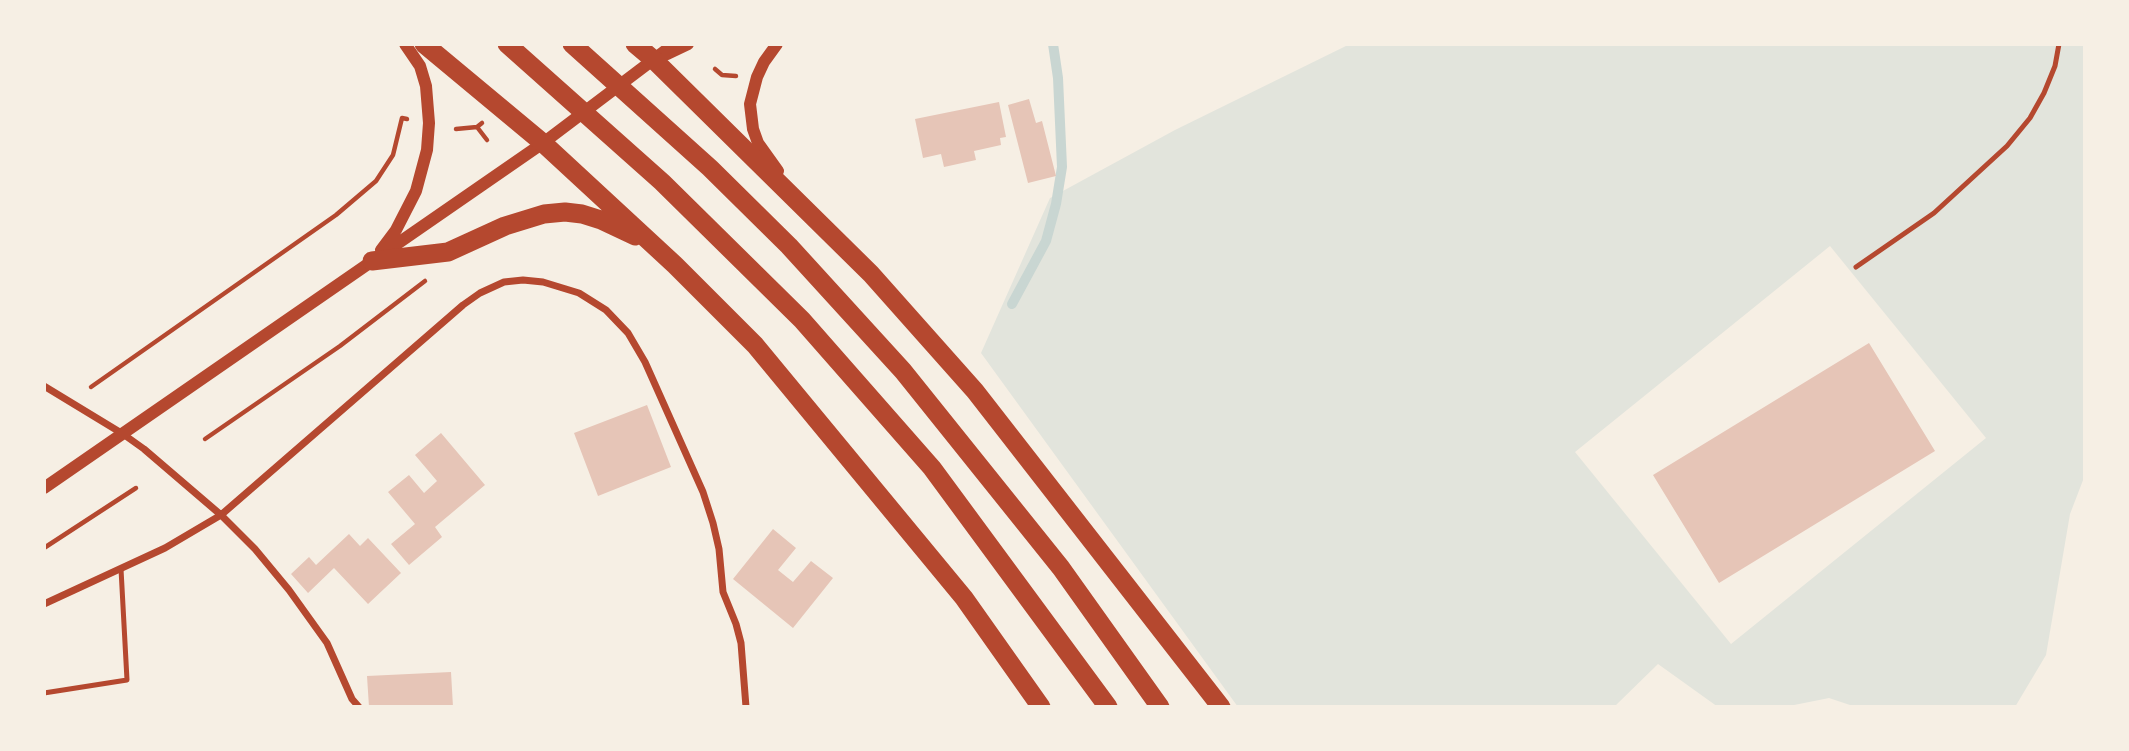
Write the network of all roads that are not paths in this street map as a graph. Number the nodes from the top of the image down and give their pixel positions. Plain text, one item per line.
1 (405, 44) edge
2 (424, 44) edge
3 (507, 44) edge
4 (572, 44) edge
5 (635, 44) edge
6 (674, 44) edge
7 (688, 44) edge
8 (778, 44) edge
9 (2059, 44) edge
10 (654, 60) junction
11 (543, 143) junction
12 (781, 187) junction
13 (653, 245) junction
14 (372, 261) junction
15 (1856, 267) dead end
16 (44, 386) edge
17 (123, 434) junction
18 (44, 488) edge
19 (221, 515) junction
20 (121, 569) junction
21 (44, 604) edge
22 (44, 693) edge
23 (359, 707) edge
24 (746, 707) edge
25 (1041, 707) edge
26 (1108, 707) edge
27 (1160, 707) edge
28 (1221, 707) edge

1 - 14 street
2 - 11 highway
3 - 26 highway
4 - 27 highway
5 - 10 highway
6 - 10 street
7 - 10 street
8 - 12 street
9 - 15 lane
10 - 11 street
10 - 12 highway
11 - 13 highway
11 - 14 street
12 - 28 highway
13 - 14 highway
13 - 25 highway
14 - 17 street
16 - 17 street
17 - 18 street
17 - 19 street
19 - 20 street
19 - 23 street
19 - 24 street
20 - 21 street
20 - 22 lane

